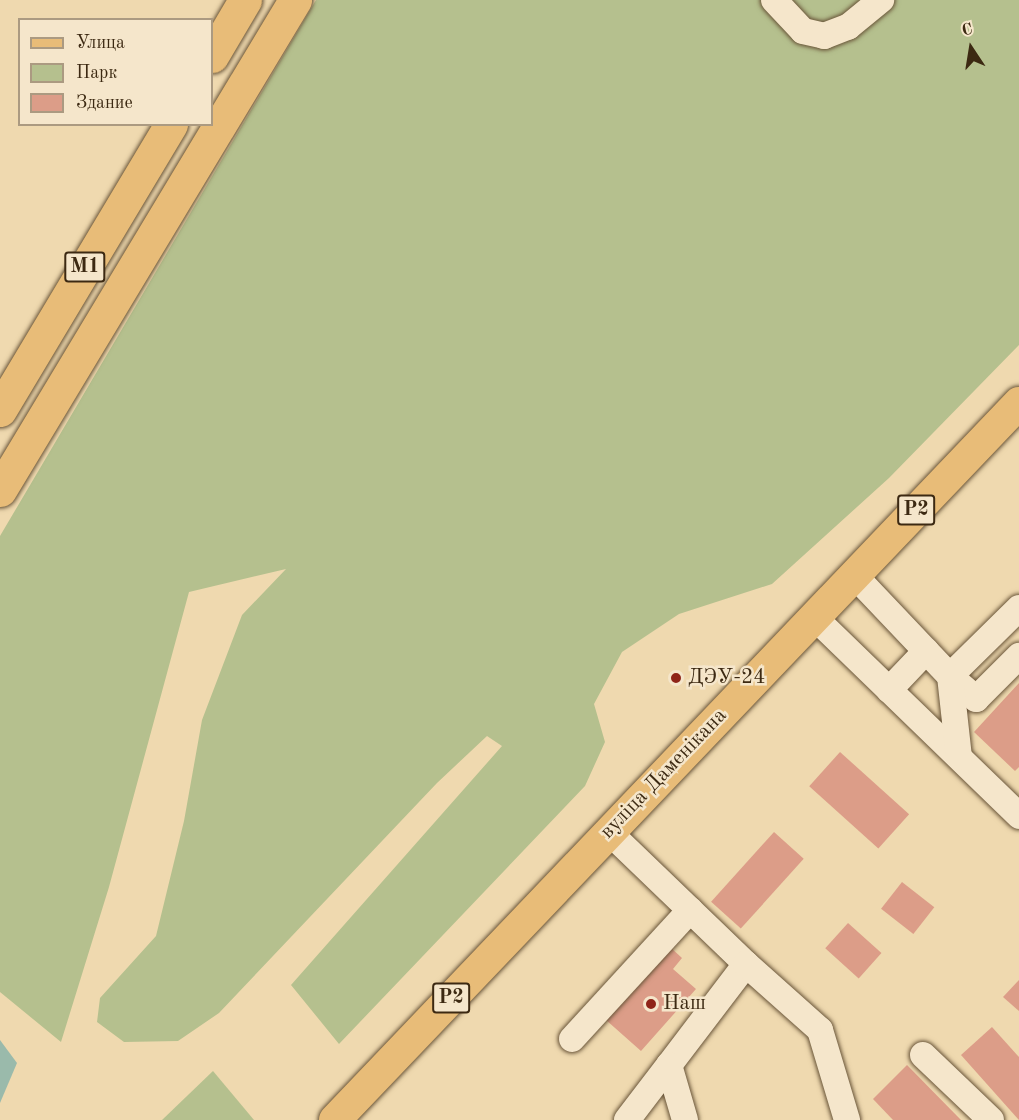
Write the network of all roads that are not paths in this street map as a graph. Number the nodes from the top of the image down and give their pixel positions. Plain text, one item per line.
1 (245, 0) edge
2 (295, 0) edge
3 (774, 0) edge
4 (881, 0) edge
5 (213, 54) edge
6 (170, 126) edge
7 (1019, 403) edge
8 (0, 410) edge
9 (0, 490) edge
10 (854, 575) junction
11 (1019, 608) edge
12 (814, 617) junction
13 (926, 651) junction
14 (1019, 656) edge
15 (950, 676) junction
16 (889, 690) junction
17 (958, 757) junction
18 (1019, 816) edge
19 (609, 832) junction
20 (690, 910) junction
21 (746, 964) junction
22 (572, 1039) dead end
23 (923, 1055) dead end
24 (669, 1065) junction
25 (335, 1120) edge
26 (627, 1120) edge
27 (685, 1120) edge
28 (847, 1120) edge
29 (991, 1120) edge

1 - 5 highway
2 - 9 highway, М1
3 - 4 lane
6 - 8 highway, М1
7 - 10 main road, вуліца Даменікана / Р2
10 - 12 main road, вуліца Даменікана / Р2
10 - 13 lane
11 - 15 lane
12 - 16 lane
12 - 19 main road, вуліца Даменікана / Р2
13 - 15 lane
13 - 16 lane
14 - 15 lane
15 - 17 lane
16 - 17 lane
17 - 18 lane
19 - 20 lane
19 - 25 main road, вуліца Даменікана / Р2
20 - 21 lane
20 - 22 lane
21 - 24 lane
21 - 28 lane
23 - 29 lane
24 - 26 lane
24 - 27 lane

